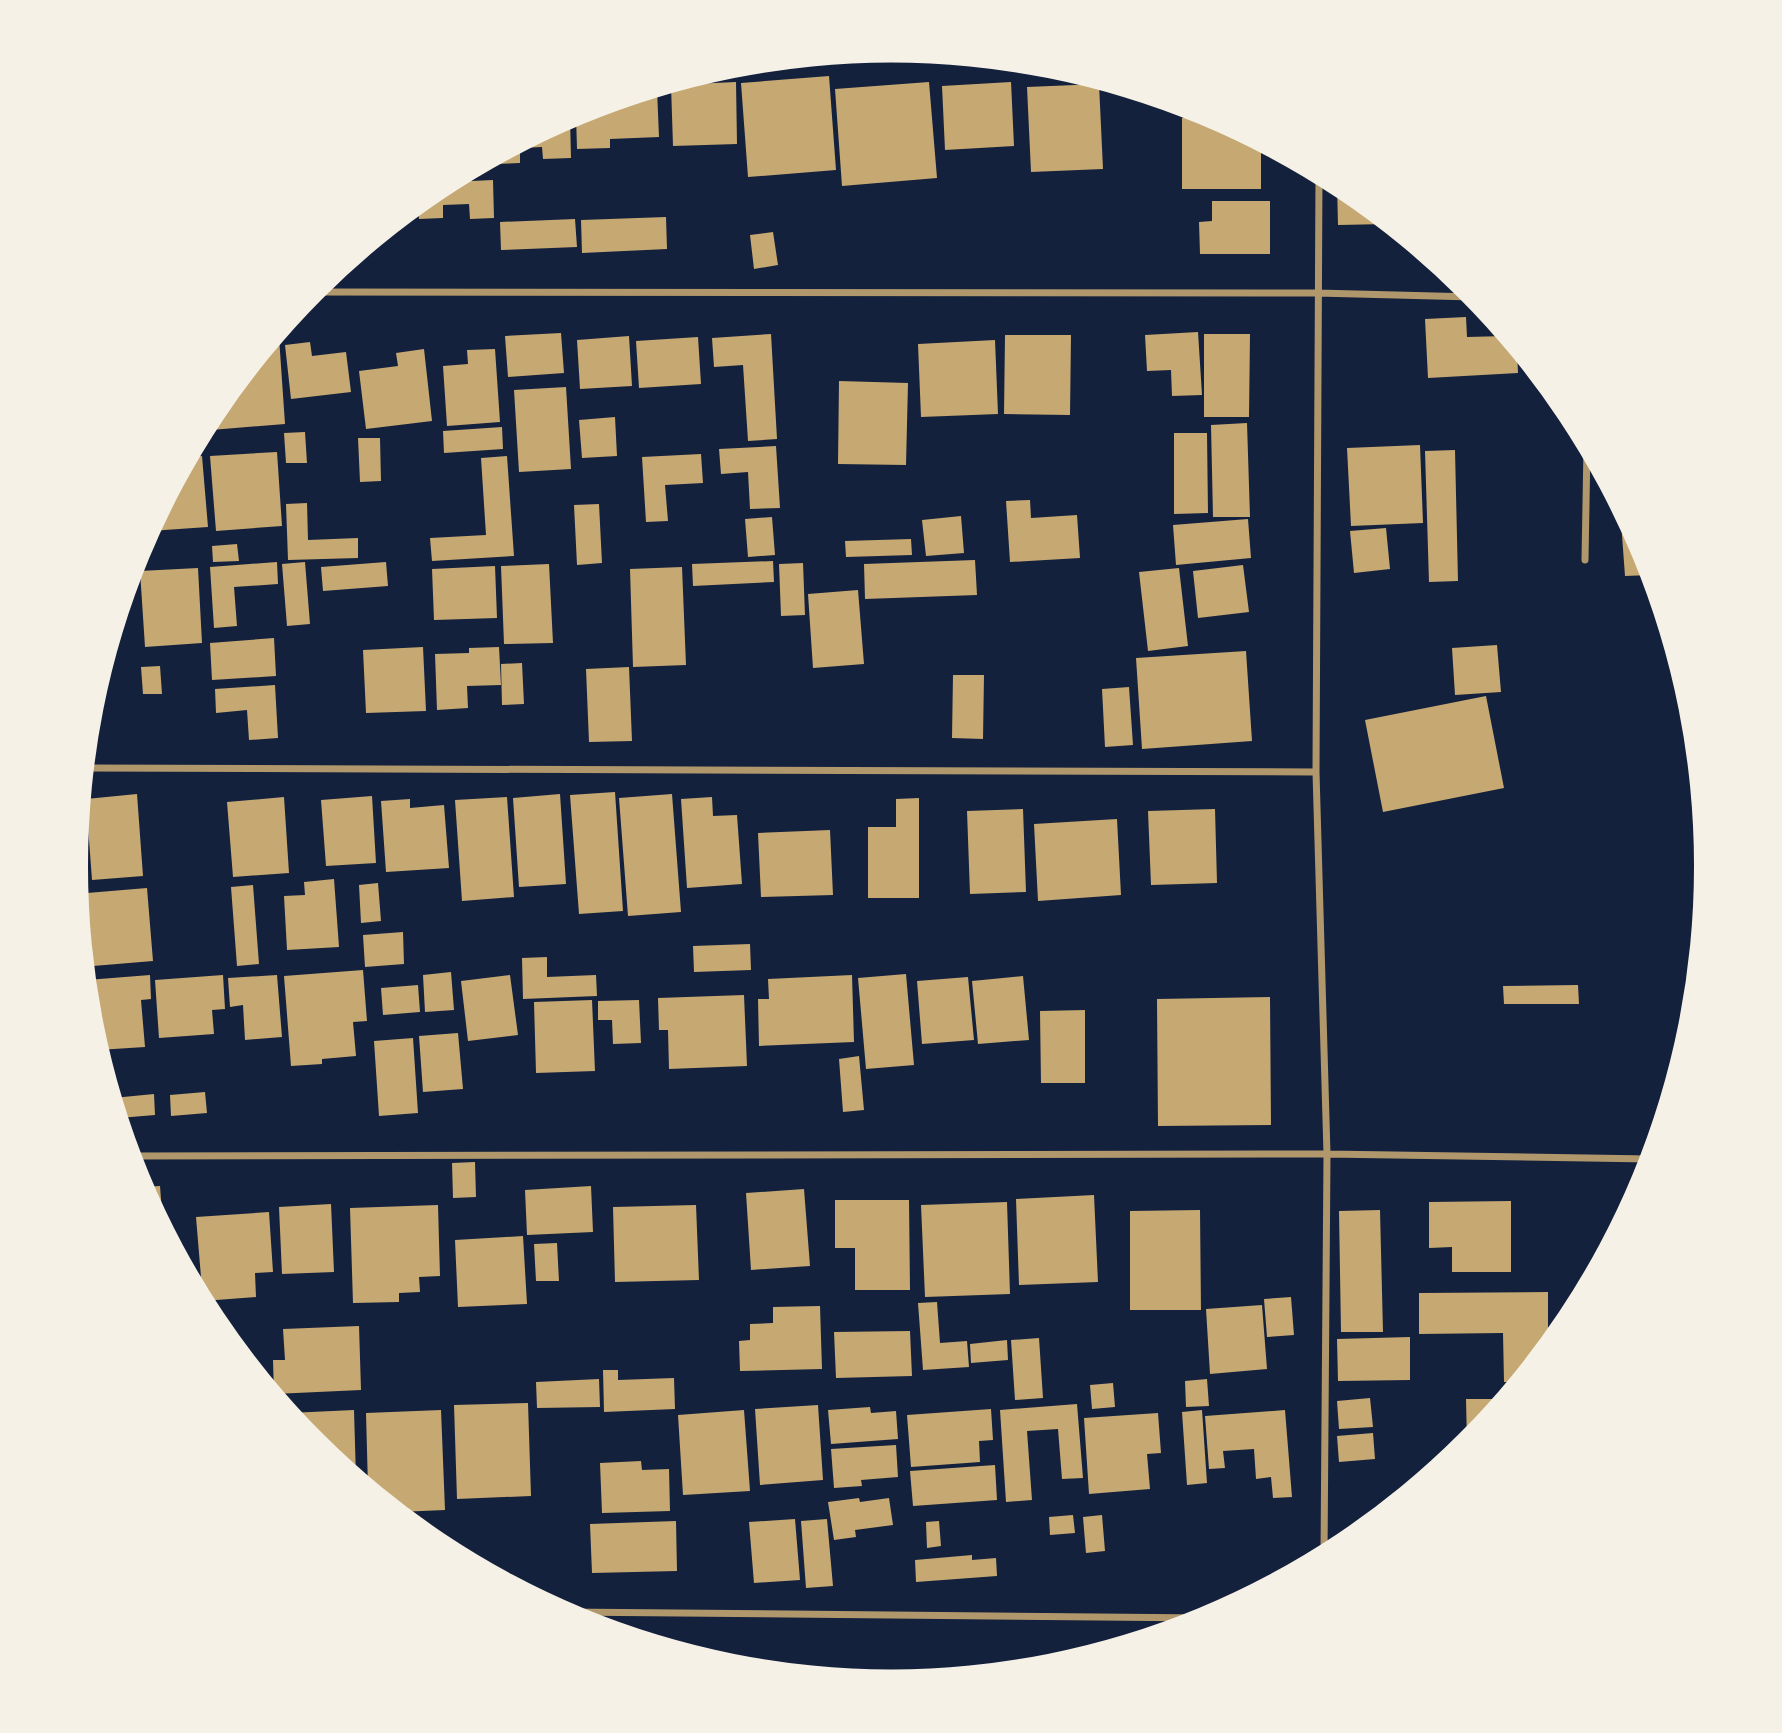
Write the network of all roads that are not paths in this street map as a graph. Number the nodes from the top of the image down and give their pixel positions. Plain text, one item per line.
1 (1319, 187) edge
2 (329, 292) edge
3 (1317, 293) junction
4 (1458, 297) edge
5 (1587, 465) edge
6 (1585, 560) dead end
7 (93, 768) edge
8 (1316, 772) junction
9 (1327, 1154) junction
10 (142, 1156) edge
11 (1639, 1159) edge
12 (1324, 1543) edge
13 (593, 1612) edge
14 (1174, 1618) edge

1 - 3 street
2 - 3 street
3 - 4 street
3 - 8 street
5 - 6 street
7 - 8 street
8 - 9 street
9 - 10 street
9 - 11 street
9 - 12 street
13 - 14 street

